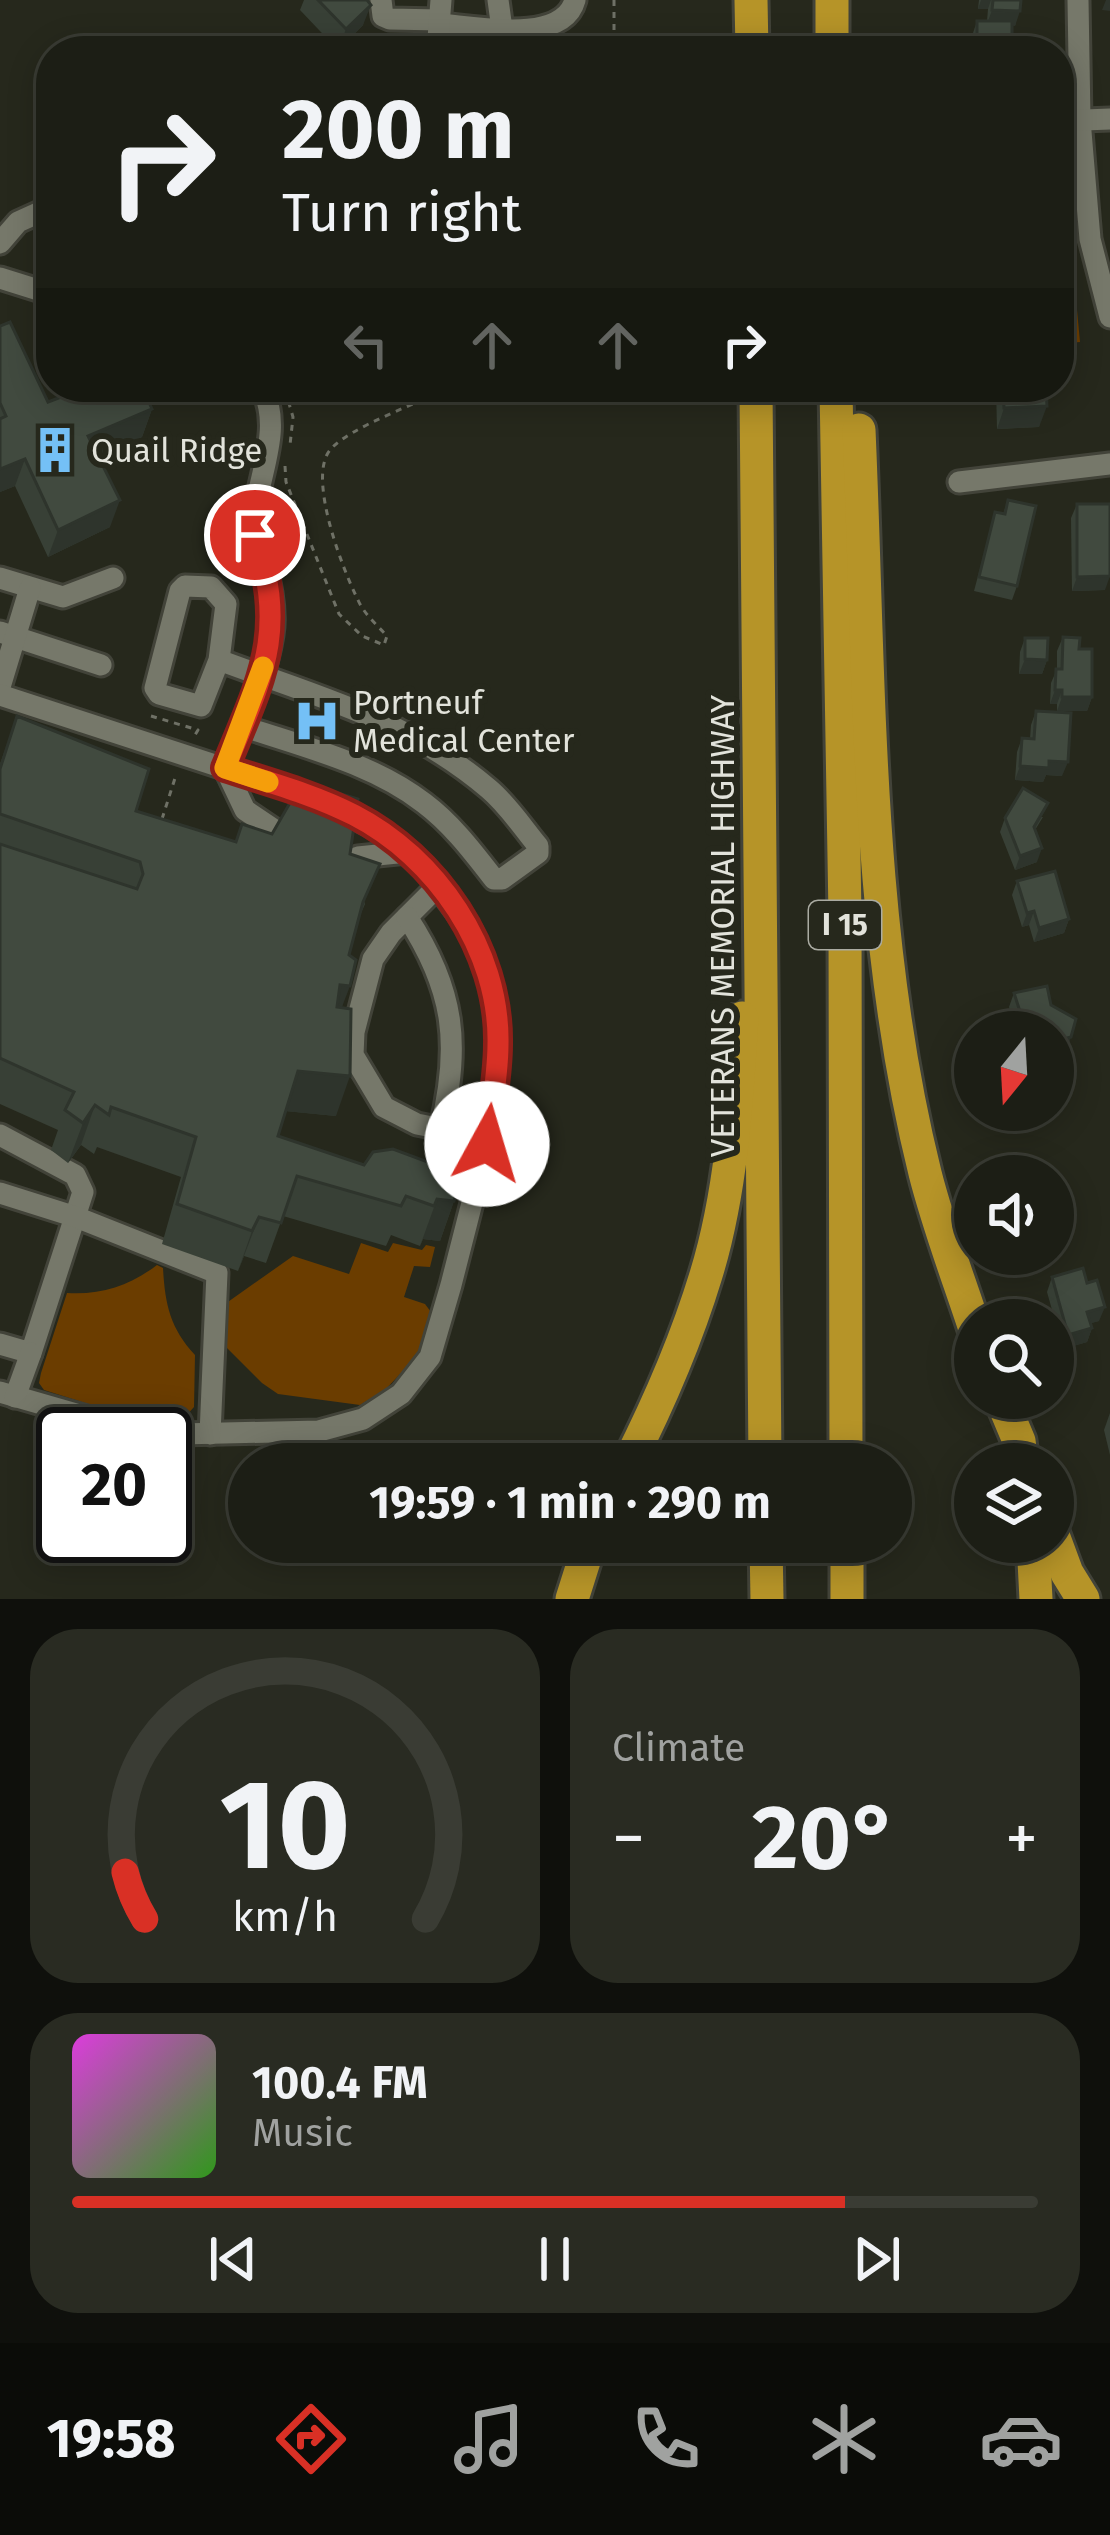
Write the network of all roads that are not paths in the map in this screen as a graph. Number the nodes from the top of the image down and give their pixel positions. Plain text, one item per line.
1 (382, 0) edge
2 (498, 0) edge
3 (575, 0) edge
4 (752, 0) edge
5 (832, 0) edge
6 (1078, 0) edge
7 (441, 15) edge
8 (502, 29) junction
9 (752, 36) edge
10 (832, 36) edge
11 (1074, 60) edge
12 (1110, 119) edge
13 (1074, 120) edge
14 (1074, 144) edge
15 (36, 214) edge
16 (0, 243) edge
17 (0, 278) edge
18 (36, 289) edge
19 (1110, 317) edge
20 (270, 402) edge
21 (756, 402) edge
22 (836, 402) edge
23 (858, 402) edge
24 (1110, 464) edge
25 (959, 482) dead end
26 (0, 578) edge
27 (113, 578) dead end
28 (30, 588) junction
29 (9, 635) edge
30 (219, 660) junction
31 (101, 665) dead end
32 (261, 676) junction
33 (0, 691) edge
34 (242, 725) junction
35 (225, 768) junction
36 (279, 833) edge
37 (762, 844) junction
38 (407, 852) junction
39 (358, 856) edge
40 (439, 885) junction
41 (407, 917) junction
42 (440, 1131) junction
43 (0, 1135) edge
44 (487, 1144) junction
45 (0, 1192) edge
46 (76, 1217) junction
47 (966, 1299) edge
48 (0, 1344) edge
49 (31, 1353) junction
50 (8, 1395) edge
51 (210, 1434) junction
52 (638, 1443) edge
53 (764, 1443) edge
54 (846, 1443) edge
55 (583, 1563) edge
56 (766, 1563) edge
57 (847, 1563) edge
58 (1034, 1563) edge
59 (1063, 1563) edge
60 (572, 1599) edge
61 (767, 1599) edge
62 (847, 1599) edge
63 (1036, 1599) edge
64 (1083, 1599) edge

1 - 7 street
2 - 8 street
3 - 8 street
4 - 9 highway
5 - 10 highway
6 - 11 street
7 - 8 street
12 - 13 street
14 - 19 street
15 - 16 street
17 - 18 street
20 - 32 street
21 - 37 highway, VETERANS MEMORIAL HIGHWAY / I 15
22 - 54 highway, I 15
23 - 47 highway
24 - 25 street
26 - 28 street
27 - 28 street
28 - 29 street
29 - 31 street
29 - 33 street
30 - 30 street
30 - 32 street
32 - 34 street
32 - 34 street
33 - 35 street
34 - 35 street
35 - 36 street
35 - 38 street
37 - 52 highway
37 - 53 highway, VETERANS MEMORIAL HIGHWAY / I 15
38 - 39 street
38 - 40 street
40 - 41 street
40 - 44 street
41 - 42 street
41 - 42 street
42 - 44 street
43 - 46 street
44 - 51 street
45 - 46 street
46 - 49 street
46 - 51 street
48 - 49 street
49 - 50 street
50 - 51 street
55 - 60 highway
56 - 61 highway
57 - 62 highway
58 - 63 highway
59 - 64 highway

